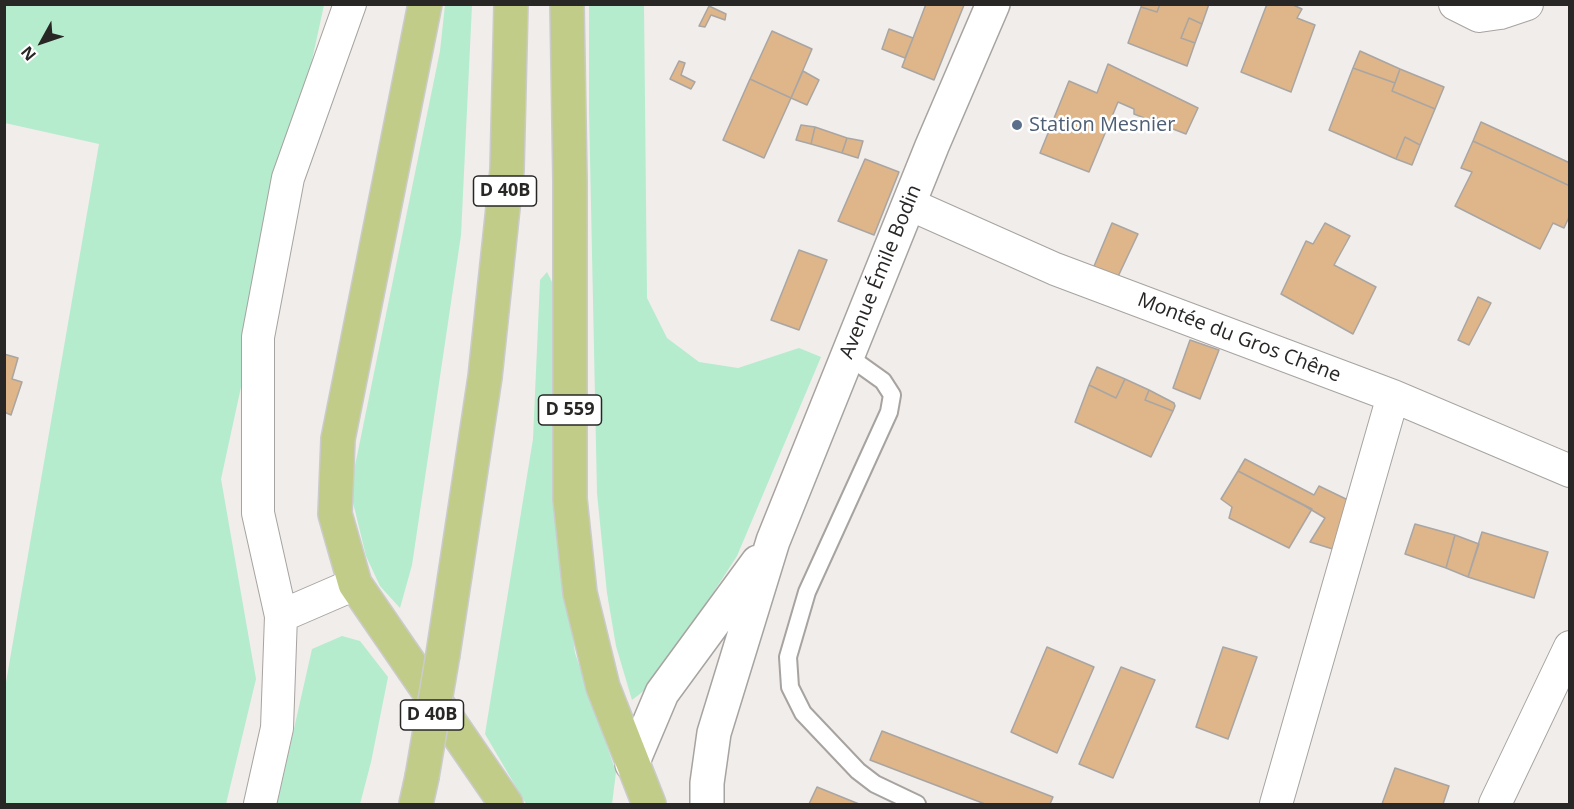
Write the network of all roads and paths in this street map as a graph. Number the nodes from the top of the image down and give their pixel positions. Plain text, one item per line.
1 (350, 4) edge
2 (425, 4) edge
3 (511, 4) edge
4 (567, 4) edge
5 (993, 4) edge
6 (1455, 4) edge
7 (1527, 4) edge
8 (909, 204) junction
9 (848, 356) junction
10 (1393, 396) junction
11 (1569, 471) edge
12 (773, 541) junction
13 (355, 584) junction
14 (281, 616) junction
15 (1569, 647) edge
16 (632, 764) junction
17 (419, 790) edge
18 (260, 804) edge
19 (506, 804) edge
20 (628, 804) edge
21 (649, 804) edge
22 (707, 804) edge
23 (917, 804) edge
24 (1276, 804) edge
25 (1495, 804) edge

1 - 14 street
2 - 13 main road
3 - 17 main road, D 40B, bridge
4 - 16 main road, D 559
5 - 8 street, Avenue Émile Bodin
6 - 7 street
8 - 9 street, Avenue Émile Bodin
8 - 10 street, Montée du Gros Chêne
9 - 12 street, Avenue Émile Bodin
9 - 23 lane
10 - 11 street, Montée du Gros Chêne
10 - 24 street
12 - 16 street, Avenue Émile Bodin
12 - 22 street, Avenue Émile Bodin
13 - 14 street
13 - 19 main road
14 - 18 street
15 - 25 street
16 - 20 main road, D 559
16 - 21 main road, D 559

